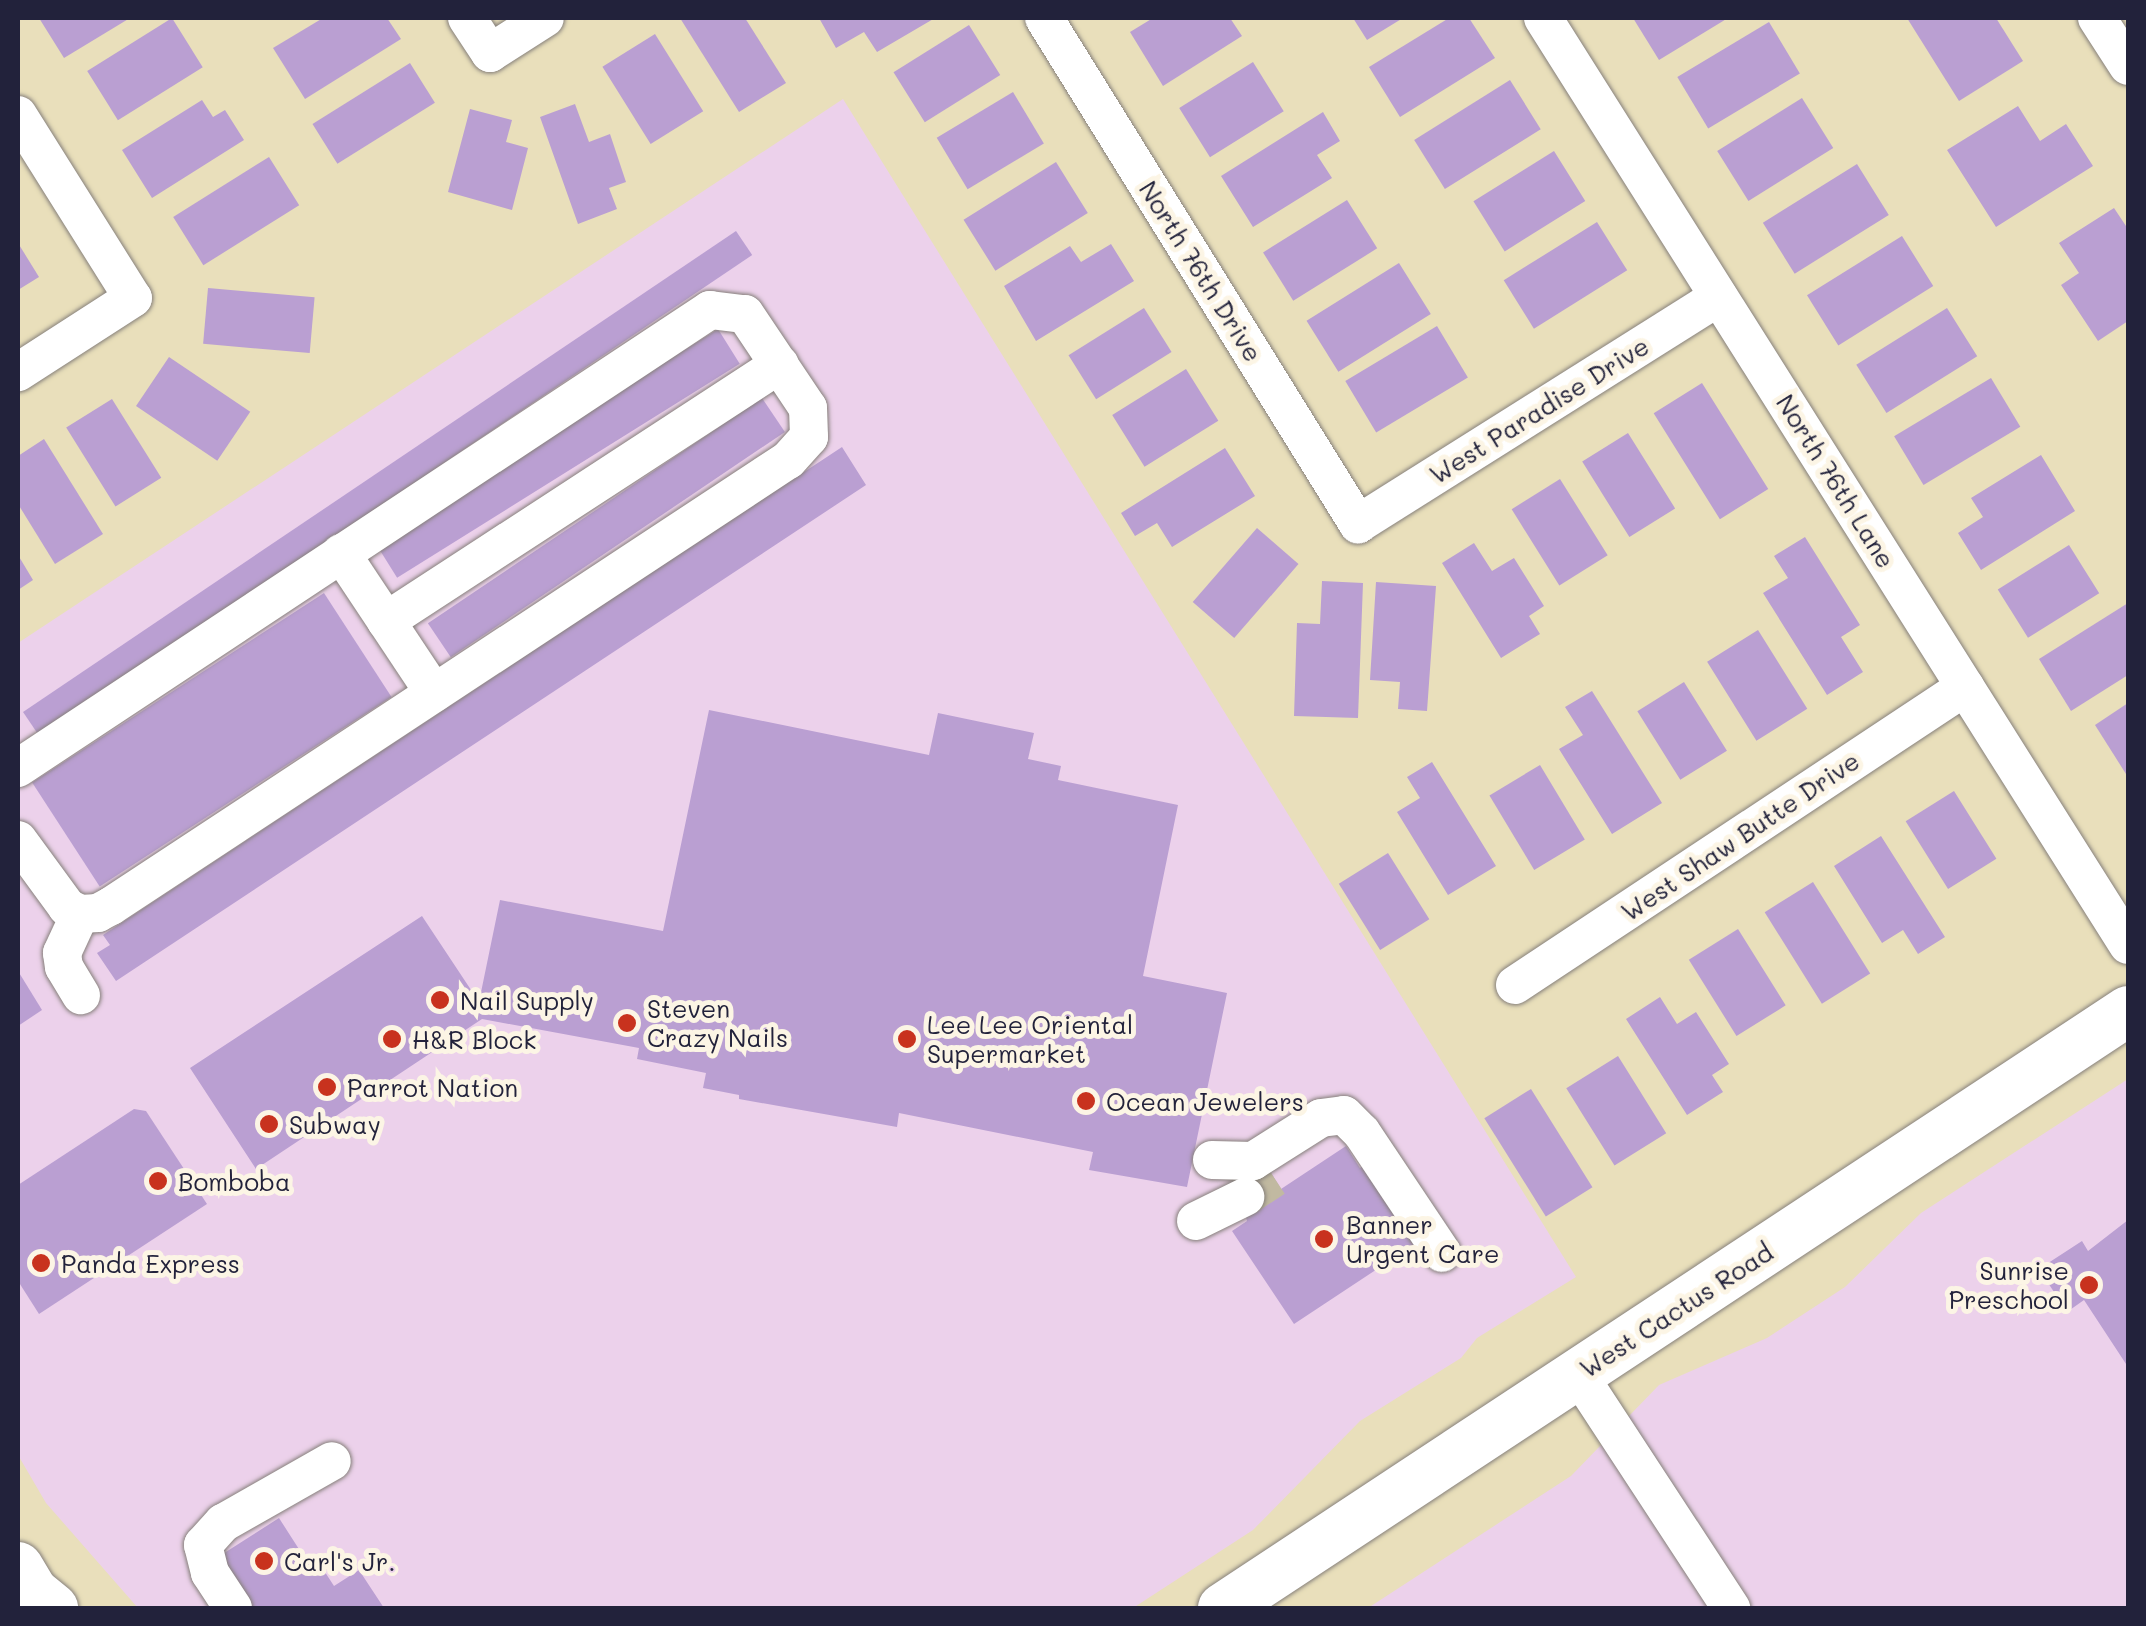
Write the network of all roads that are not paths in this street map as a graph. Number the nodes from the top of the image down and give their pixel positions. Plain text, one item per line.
1 (467, 18) edge
2 (545, 18) edge
3 (1044, 18) edge
4 (1543, 18) edge
5 (2097, 18) edge
6 (2128, 66) edge
7 (18, 115) edge
8 (1719, 297) junction
9 (780, 364) junction
10 (18, 372) edge
11 (1358, 524) joint
12 (342, 552) junction
13 (386, 621) junction
14 (1966, 687) junction
15 (434, 694) junction
16 (18, 768) edge
17 (18, 840) edge
18 (80, 914) junction
19 (2128, 944) edge
20 (1515, 985) dead end
21 (81, 995) dead end
22 (2128, 1011) edge
23 (1354, 1124) junction
24 (1212, 1160) dead end
25 (1196, 1220) dead end
26 (1442, 1253) dead end
27 (1578, 1374) junction
28 (332, 1461) dead end
29 (233, 1608) edge
30 (1223, 1608) edge
31 (1731, 1608) edge

1 - 2 street
3 - 11 street, North 76th Drive
4 - 8 street, North 76th Lane
5 - 6 street
7 - 10 street
8 - 11 street, West Paradise Drive
8 - 14 street, North 76th Lane
9 - 12 street
9 - 13 street
9 - 15 street
12 - 13 street
12 - 16 street
13 - 15 street
14 - 19 street, North 76th Lane
14 - 20 street, West Shaw Butte Drive
15 - 18 street
17 - 18 street
18 - 21 street
22 - 27 main road, West Cactus Road
23 - 24 street
23 - 25 street
23 - 26 street
27 - 30 main road, West Cactus Road
27 - 31 street
28 - 29 street

